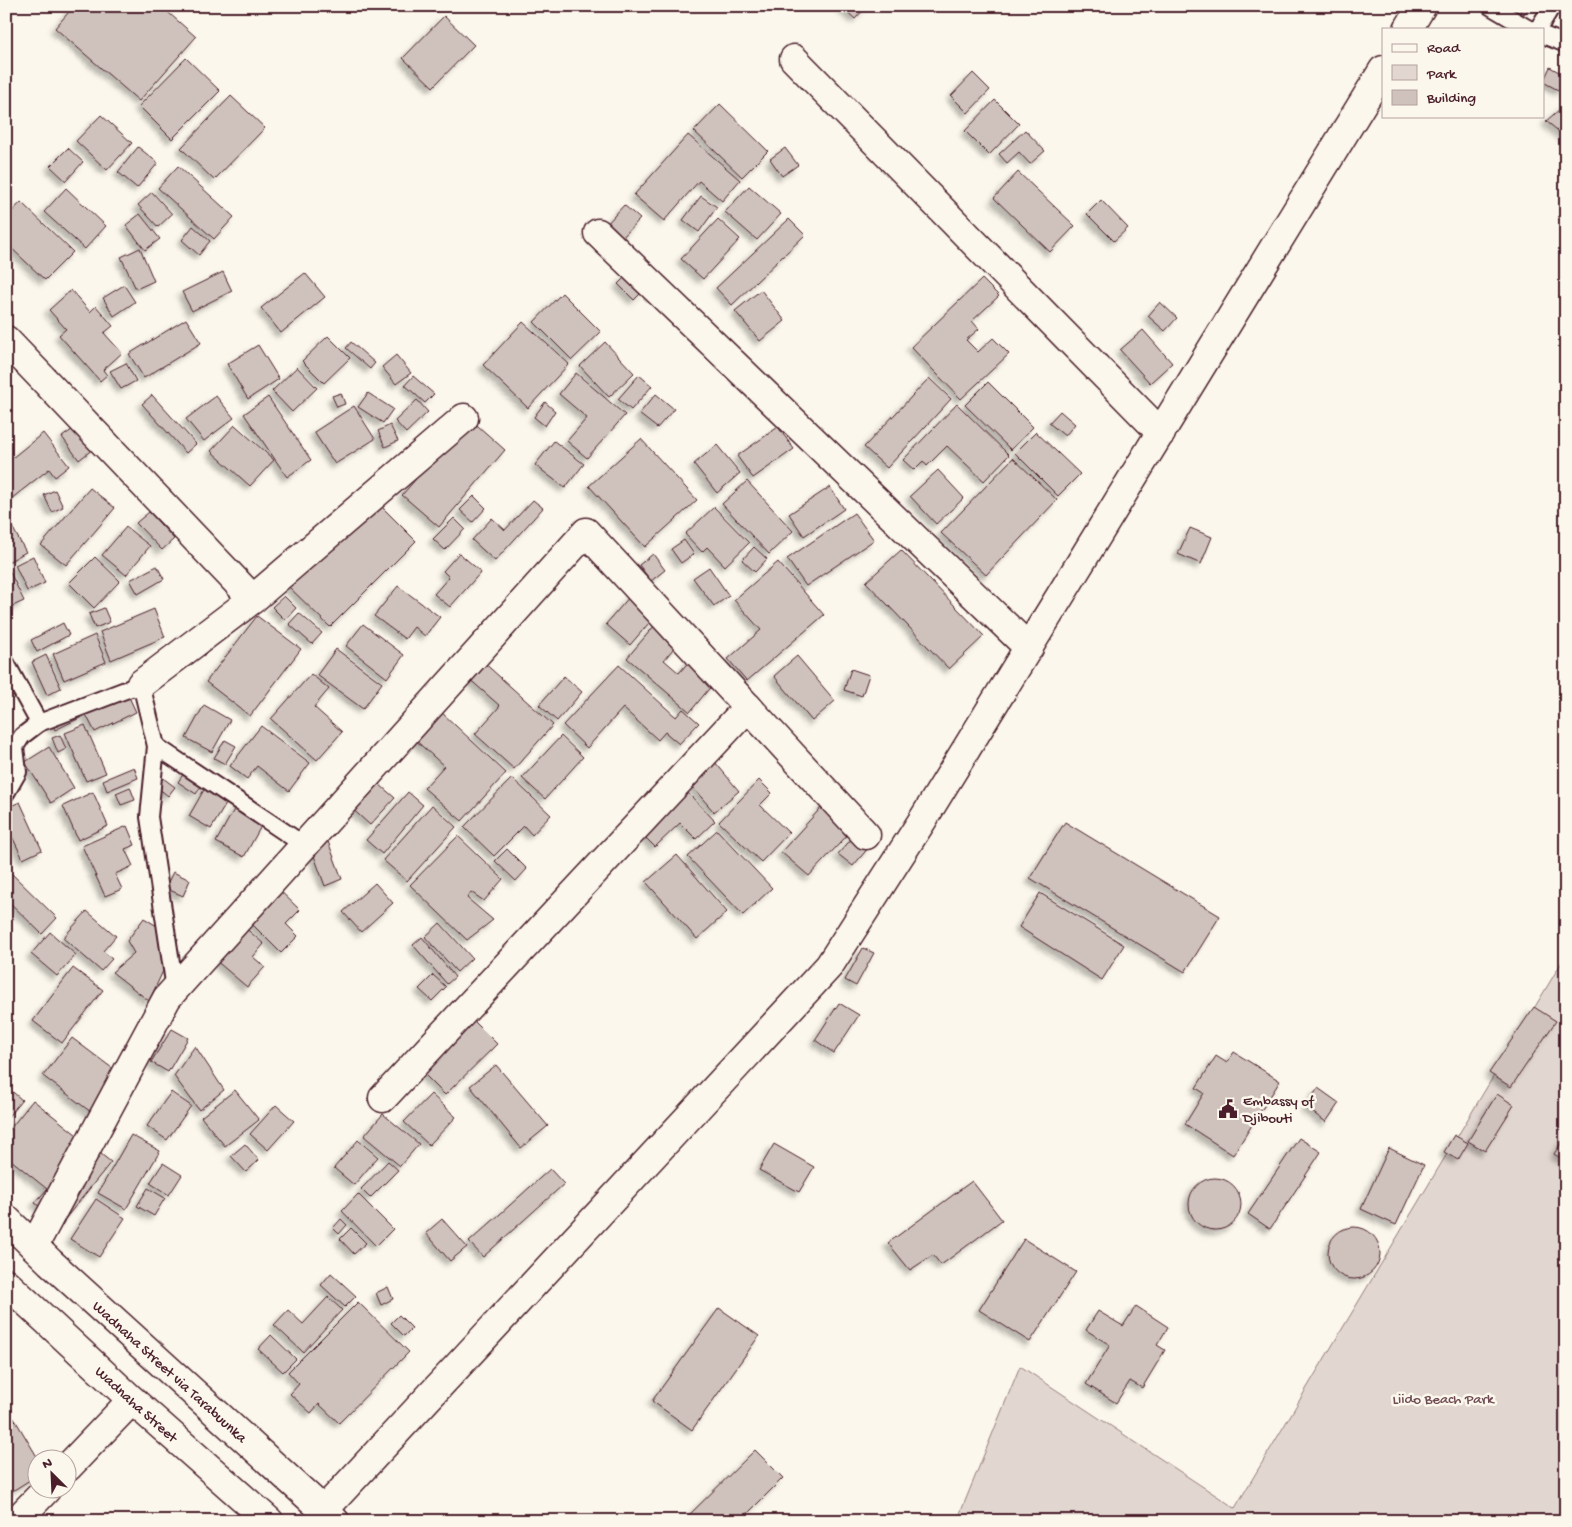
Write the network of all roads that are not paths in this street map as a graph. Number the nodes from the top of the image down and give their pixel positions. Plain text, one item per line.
1 (1422, 6) edge
2 (1490, 6) edge
3 (1552, 6) edge
4 (1409, 28) edge
5 (1526, 28) edge
6 (1539, 28) edge
7 (1544, 35) edge
8 (1566, 44) edge
9 (794, 59) dead end
10 (1382, 72) edge
11 (598, 233) dead end
12 (6, 340) edge
13 (464, 418) dead end
14 (1161, 432) junction
15 (253, 599) junction
16 (1029, 648) junction
17 (6, 663) edge
18 (141, 684) junction
19 (748, 707) junction
20 (38, 723) junction
21 (156, 746) junction
22 (6, 793) edge
23 (866, 835) dead end
24 (304, 845) junction
25 (175, 988) junction
26 (383, 1098) dead end
27 (6, 1219) edge
28 (34, 1246) junction
29 (6, 1283) edge
30 (132, 1400) junction
31 (78, 1457) edge
32 (36, 1500) edge
33 (330, 1516) edge
34 (16, 1521) edge
35 (269, 1521) edge

1 - 4 street
2 - 5 lane
3 - 6 lane
7 - 8 lane
9 - 14 street
10 - 14 street
11 - 16 street
12 - 15 street
13 - 15 street
14 - 16 street
15 - 18 street
16 - 33 street
17 - 20 lane
18 - 20 lane
18 - 21 lane
19 - 23 street
19 - 24 street
19 - 26 street
20 - 22 lane
21 - 24 lane
21 - 25 lane
24 - 25 street
25 - 28 street
27 - 28 street, Wadnaha Street via Tarabuunka
28 - 33 street, Wadnaha Street via Tarabuunka
29 - 30 street, Wadnaha Street
30 - 31 street
30 - 35 street, Wadnaha Street
32 - 34 street

